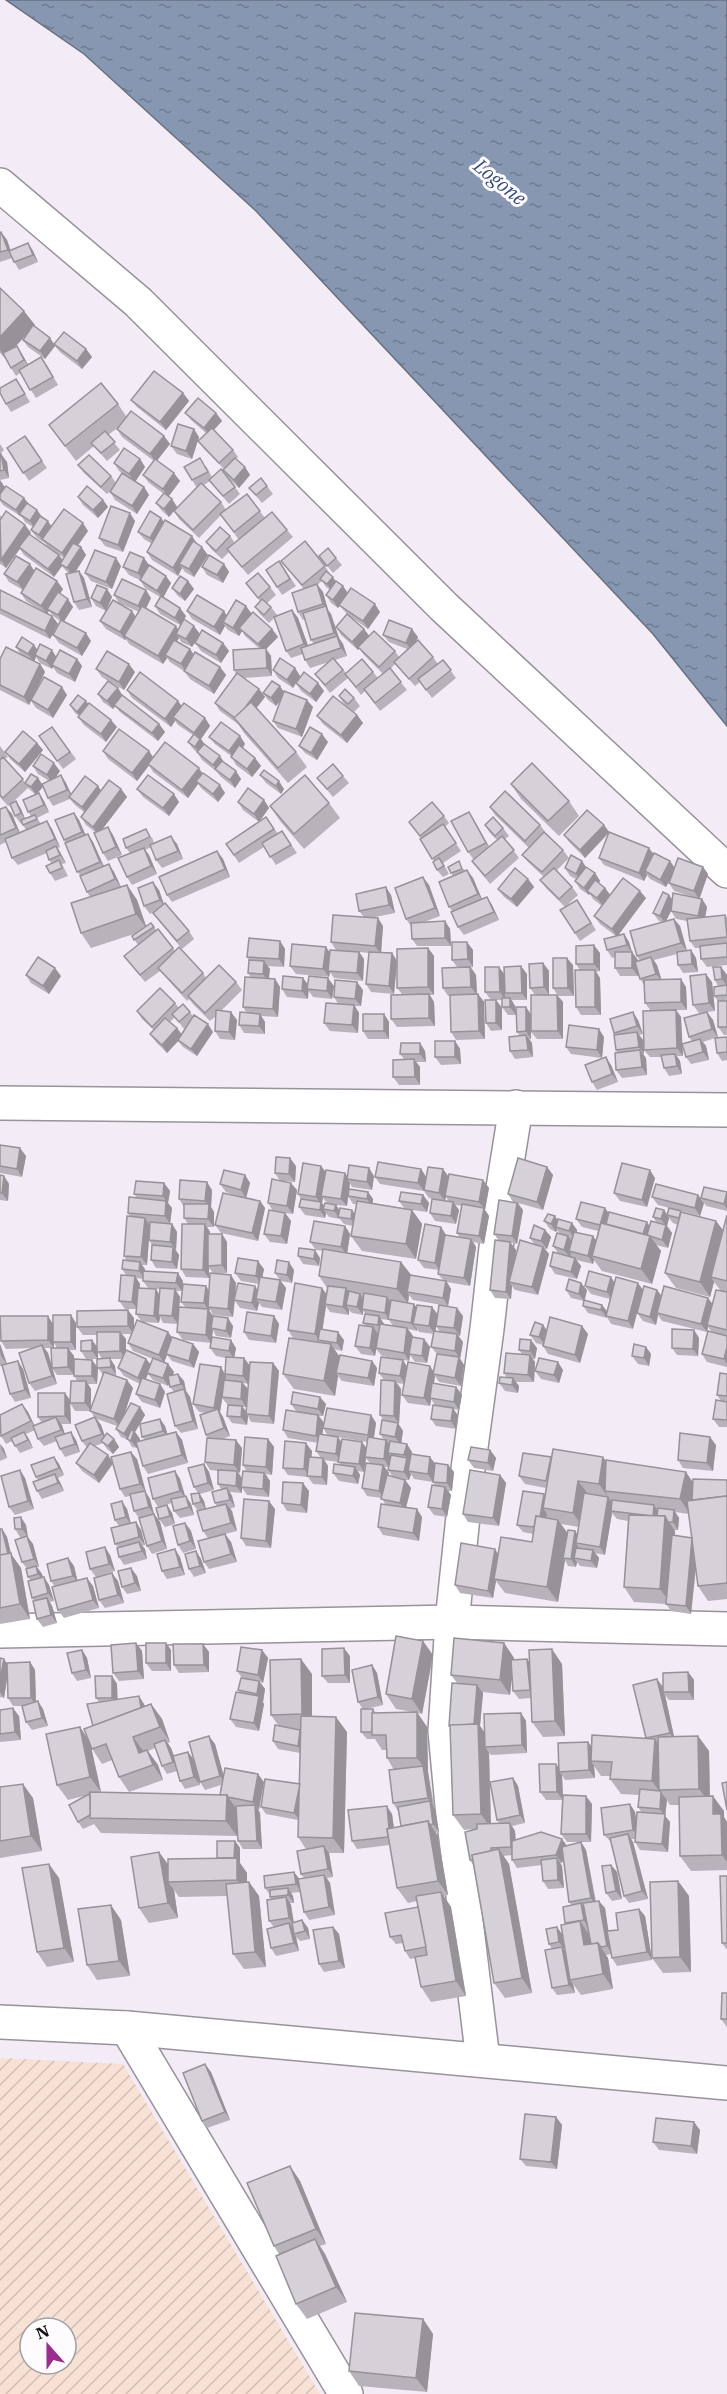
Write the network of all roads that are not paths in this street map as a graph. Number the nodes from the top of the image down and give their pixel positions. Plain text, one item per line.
1 (0, 185) edge
2 (727, 871) edge
3 (0, 1103) edge
4 (516, 1107) junction
5 (727, 1110) edge
6 (452, 1622) junction
7 (727, 1629) edge
8 (0, 1631) edge
9 (0, 2022) edge
10 (127, 2028) junction
11 (483, 2060) junction
12 (727, 2083) edge
13 (346, 2394) edge

1 - 2 street
3 - 4 street
4 - 5 street
4 - 6 street
6 - 7 street
6 - 8 street
6 - 11 street
9 - 10 street
10 - 11 street
10 - 13 street
11 - 12 street

